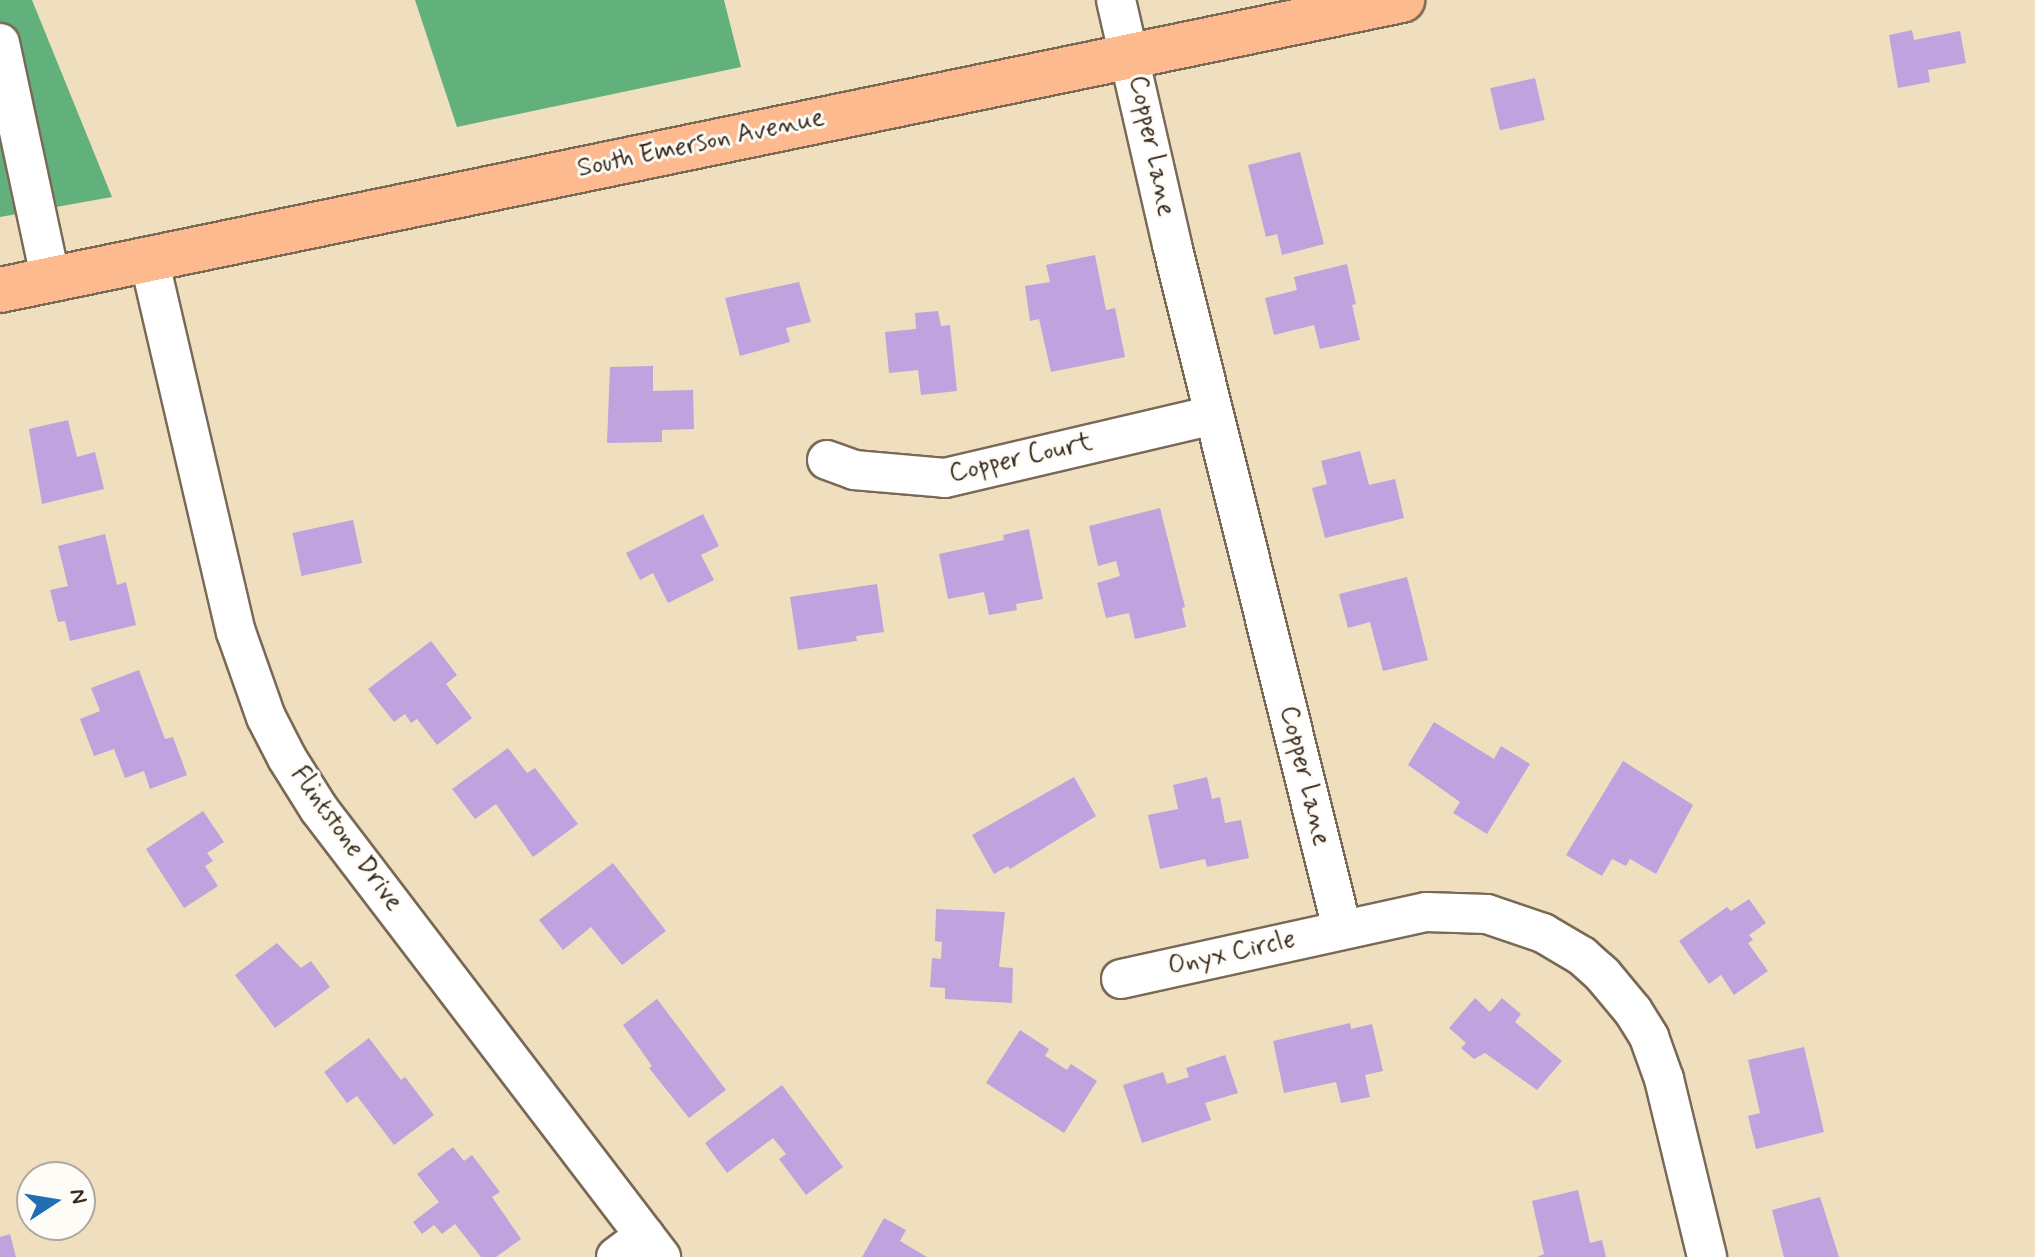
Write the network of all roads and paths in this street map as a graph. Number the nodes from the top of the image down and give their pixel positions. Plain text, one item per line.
1 (1116, 0) edge
2 (1402, 0) edge
3 (0, 43) edge
4 (1131, 54) junction
5 (149, 259) junction
6 (51, 280) junction
7 (0, 290) edge
8 (1214, 415) junction
9 (827, 460) dead end
10 (1342, 929) junction
11 (1121, 979) dead end
12 (641, 1250) edge
13 (1707, 1257) edge

1 - 4 street, Copper Lane
2 - 4 main road, South Emerson Avenue
3 - 6 street
4 - 5 main road, South Emerson Avenue
4 - 8 street, Copper Lane
5 - 6 main road, South Emerson Avenue
5 - 12 street, Flintstone Drive
6 - 7 main road, South Emerson Avenue
8 - 9 street, Copper Court
8 - 10 street, Copper Lane
10 - 11 street, Onyx Circle
10 - 13 street

